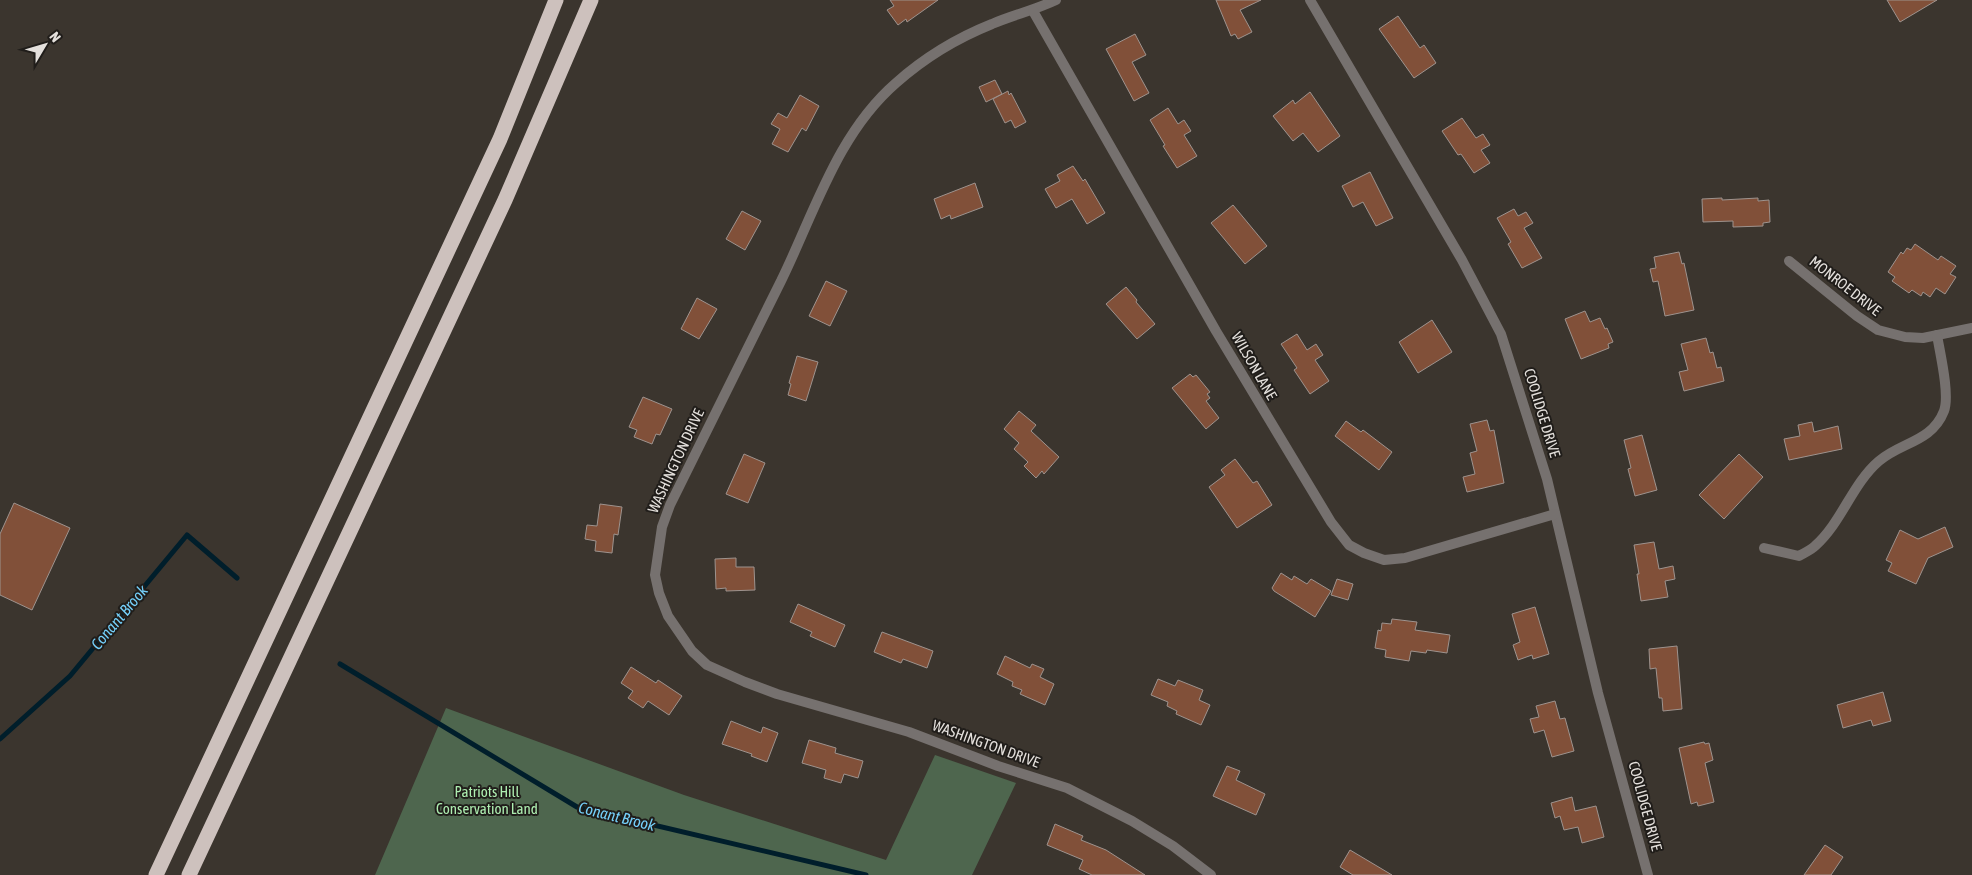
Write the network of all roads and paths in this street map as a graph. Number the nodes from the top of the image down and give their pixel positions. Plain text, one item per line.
1 (556, 0) edge
2 (591, 0) edge
3 (1056, 0) edge
4 (1310, 0) edge
5 (1033, 10) junction
6 (1789, 261) dead end
7 (1972, 328) edge
8 (1937, 335) junction
9 (1555, 514) junction
10 (1764, 548) dead end
11 (156, 875) edge
12 (189, 875) edge
13 (1212, 875) edge
14 (1648, 875) edge

1 - 11 highway
2 - 12 highway
3 - 5 street, WASHINGTON DRIVE
4 - 9 street, COOLIDGE DRIVE
5 - 9 street, WILSON LANE
5 - 13 street, WASHINGTON DRIVE
6 - 8 street, MONROE DRIVE
7 - 8 street, MONROE DRIVE
8 - 10 street
9 - 14 street, COOLIDGE DRIVE

